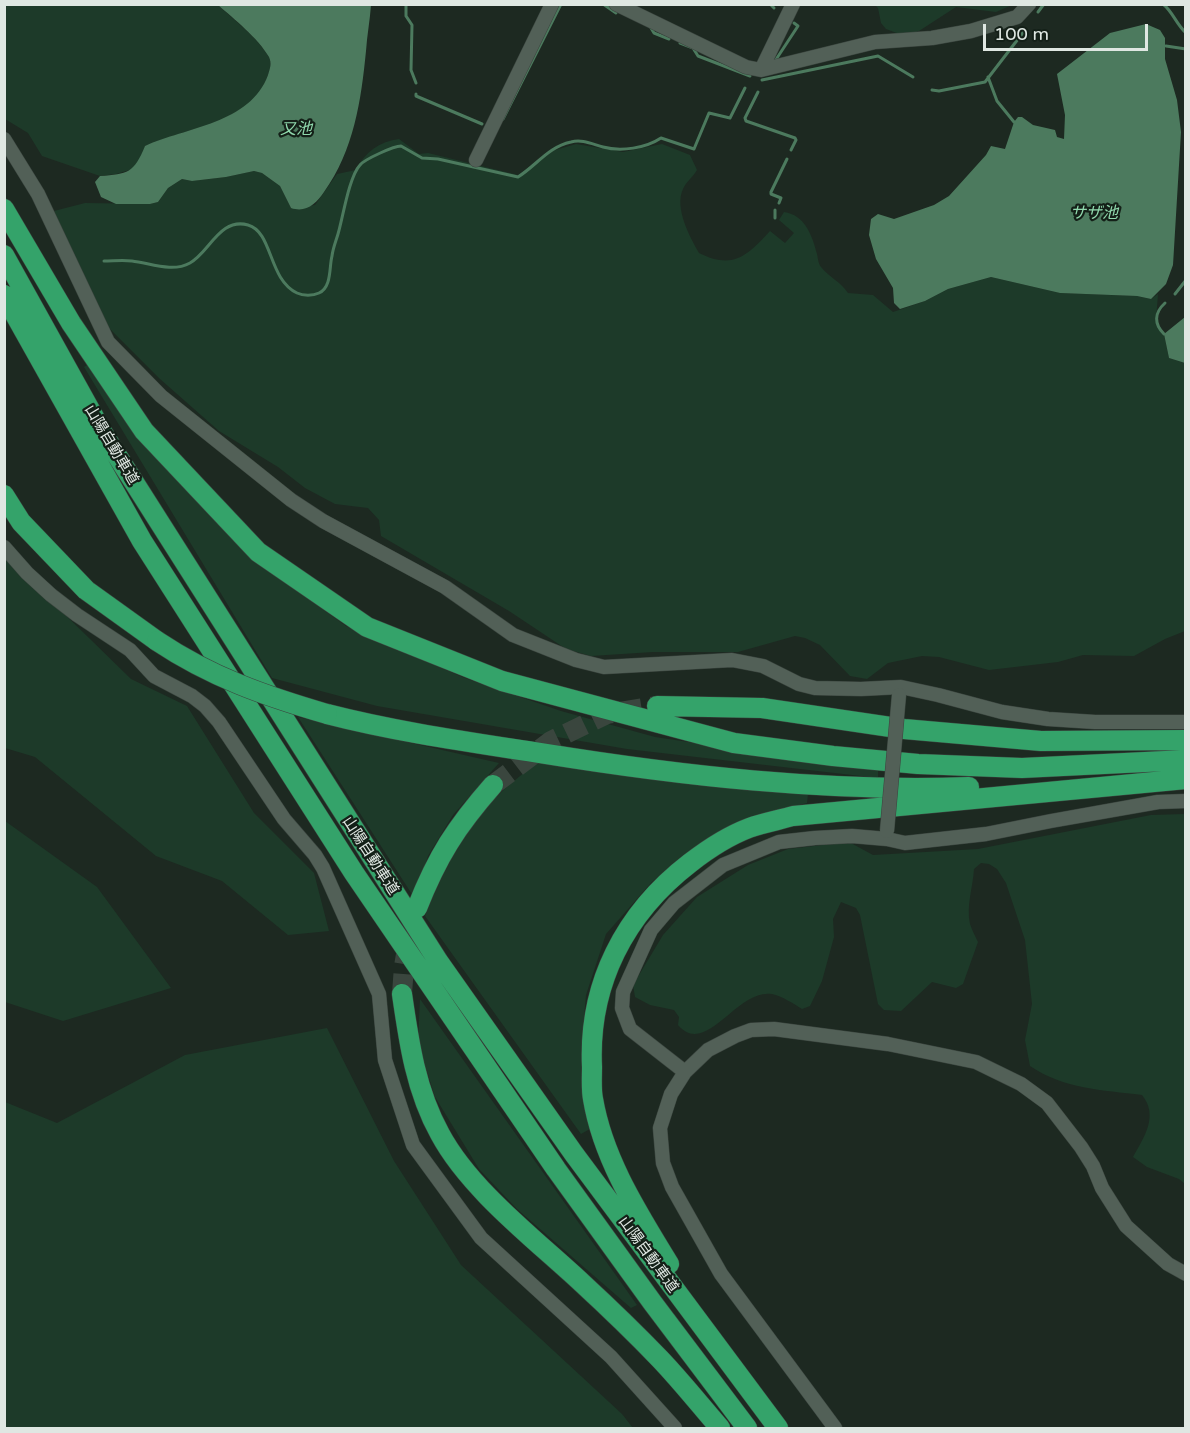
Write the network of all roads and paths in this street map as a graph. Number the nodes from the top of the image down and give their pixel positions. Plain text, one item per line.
1 (552, 4) edge
2 (616, 4) edge
3 (793, 4) edge
4 (1029, 4) edge
5 (761, 70) junction
6 (6, 143) edge
7 (476, 160) dead end
8 (4, 209) edge
9 (4, 255) edge
10 (4, 295) edge
11 (4, 495) edge
12 (4, 547) edge
13 (900, 691) junction
14 (657, 706) tunnel mouth
15 (1185, 722) edge
16 (1185, 740) edge
17 (1185, 760) edge
18 (1185, 779) edge
19 (493, 785) tunnel mouth
20 (1185, 801) edge
21 (887, 835) junction
22 (417, 908) dead end
23 (402, 994) tunnel mouth
24 (685, 1072) junction
25 (1185, 1274) edge
26 (766, 1412) junction
27 (675, 1428) edge
28 (720, 1428) edge
29 (747, 1428) edge
30 (778, 1428) edge
31 (835, 1428) edge

1 - 7 street
2 - 5 street
3 - 5 street
4 - 5 street
6 - 13 street
8 - 17 highway
9 - 26 highway, 山陽自動車道
10 - 29 highway, 山陽自動車道
11 - 18 highway, bridge
12 - 27 street
13 - 15 street
13 - 21 street, bridge
14 - 16 highway
18 - 26 highway
19 - 22 highway
20 - 21 street
21 - 24 street
23 - 28 highway
24 - 25 street
24 - 31 street
26 - 30 highway, 山陽自動車道

